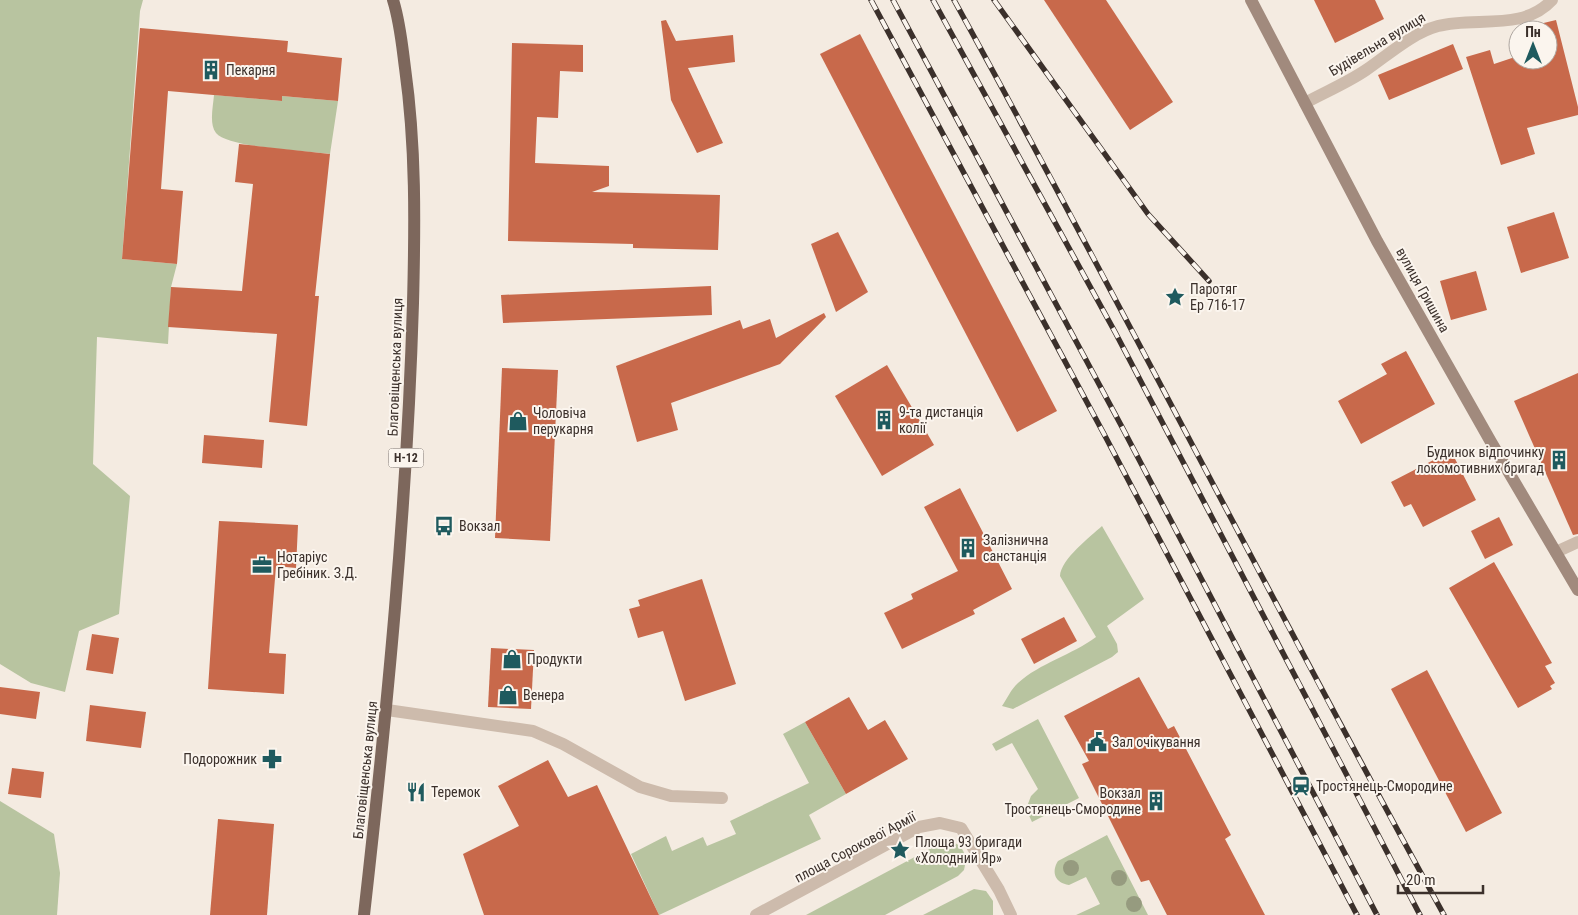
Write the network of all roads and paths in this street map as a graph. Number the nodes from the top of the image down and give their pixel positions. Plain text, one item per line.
1 (393, 0) edge
2 (1251, 0) edge
3 (1552, 0) edge
4 (1305, 103) junction
5 (1578, 542) edge
6 (1556, 552) junction
7 (1578, 590) edge
8 (387, 710) junction
9 (722, 798) dead end
10 (364, 915) edge
11 (756, 915) edge
12 (1011, 915) edge

1 - 8 main road, Благовіщенська вулиця / Н-12
2 - 4 main road, вулиця Гришина
3 - 4 street, Будівельна вулиця
4 - 6 main road, вулиця Гришина
5 - 6 street
6 - 7 main road, вулиця Гришина
8 - 9 street
8 - 10 main road, Благовіщенська вулиця / Н-12
11 - 12 street, площа Сорокової Армії

